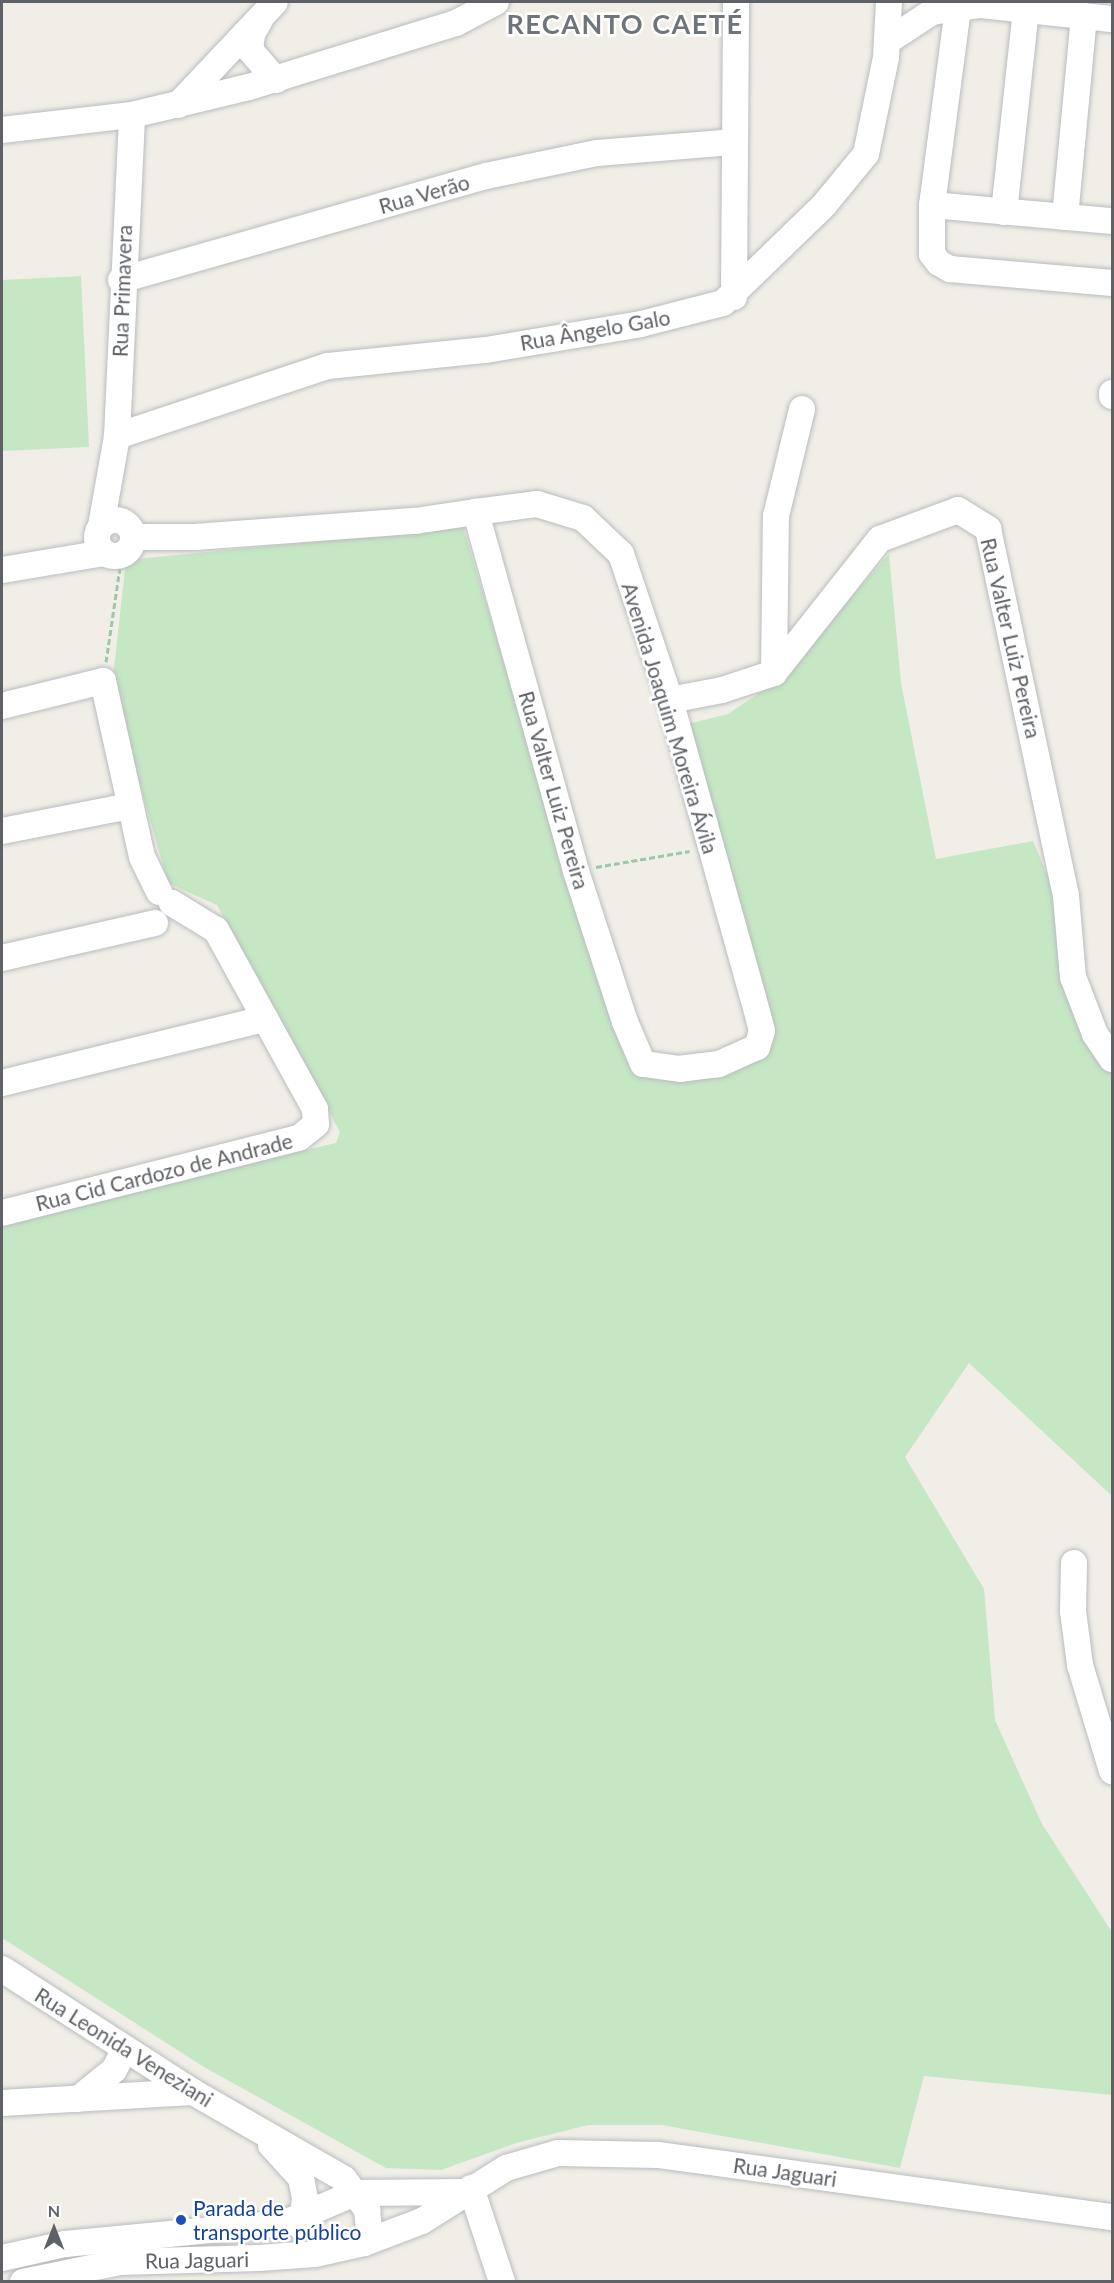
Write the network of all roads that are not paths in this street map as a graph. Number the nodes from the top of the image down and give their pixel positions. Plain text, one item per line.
1 (496, 2) edge
2 (736, 2) edge
3 (889, 2) edge
4 (269, 8) edge
5 (958, 8) junction
6 (1026, 10) junction
7 (1084, 16) junction
8 (1113, 19) edge
9 (888, 41) junction
10 (231, 48) junction
11 (276, 80) junction
12 (249, 87) junction
13 (178, 105) junction
14 (132, 115) junction
15 (2, 130) edge
16 (733, 142) junction
17 (932, 205) junction
18 (1004, 212) junction
19 (1065, 217) junction
20 (1113, 220) edge
21 (122, 280) junction
22 (1113, 283) edge
23 (734, 297) junction
24 (802, 409) dead end
25 (117, 436) junction
26 (476, 512) junction
27 (114, 538) junction
28 (2, 570) edge
29 (774, 673) junction
30 (670, 700) junction
31 (2, 706) edge
32 (129, 806) junction
33 (2, 831) edge
34 (157, 908) junction
35 (2, 958) edge
36 (265, 1019) junction
37 (1113, 1059) edge
38 (643, 1064) joint
39 (2, 1083) edge
40 (2, 1213) edge
41 (1074, 1563) dead end
42 (1113, 1771) edge
43 (6, 1975) edge
44 (125, 2049) junction
45 (193, 2092) junction
46 (77, 2100) junction
47 (2, 2103) edge
48 (246, 2123) junction
49 (468, 2190) junction
50 (355, 2193) junction
51 (303, 2216) junction
52 (1113, 2217) edge
53 (364, 2243) junction
54 (315, 2254) junction
55 (2, 2258) edge
56 (23, 2282) edge
57 (502, 2282) edge

1 - 11 street
2 - 16 street
3 - 9 street, Rua Ângelo Galo
4 - 10 street
4 - 11 street
5 - 6 street
5 - 9 street
5 - 17 street
6 - 7 street
6 - 18 street
7 - 8 street
7 - 19 street
9 - 23 street, Rua Ângelo Galo
10 - 12 street
10 - 13 street
11 - 12 street
12 - 13 street
13 - 14 street
14 - 15 street
14 - 21 street, Rua Primavera
16 - 21 street, Rua Verão
16 - 23 street
17 - 18 street
17 - 22 street
18 - 19 street
19 - 20 street
21 - 25 street, Rua Primavera
23 - 25 street, Rua Ângelo Galo
24 - 29 street
25 - 27 street, Rua Primavera
26 - 27 street, Avenida Joaquim Moreira Ávila
26 - 30 street, Avenida Joaquim Moreira Ávila
26 - 38 street, Rua Valter Luiz Pereira
27 - 28 street, Avenida Joaquim Moreira Ávila
29 - 30 street
29 - 37 street, Rua Valter Luiz Pereira
30 - 38 street, Avenida Joaquim Moreira Ávila
31 - 32 street
32 - 33 street
32 - 34 street
34 - 35 street
34 - 36 street
36 - 39 street
36 - 40 street, Rua Cid Cardozo de Andrade
41 - 42 street
43 - 44 street, Rua Leonida Veneziani
44 - 45 street, Rua Leonida Veneziani
44 - 46 street
45 - 46 street
45 - 48 street, Rua Leonida Veneziani
46 - 47 street
48 - 50 street
48 - 51 street
49 - 50 street, Rua Jaguari
49 - 52 street, Rua Jaguari
49 - 53 street, Rua Jaguari
49 - 57 street
50 - 51 street, Rua Jaguari
50 - 53 street
51 - 54 street
51 - 55 street, Rua Jaguari
53 - 54 street, Rua Jaguari
54 - 56 street, Rua Jaguari

